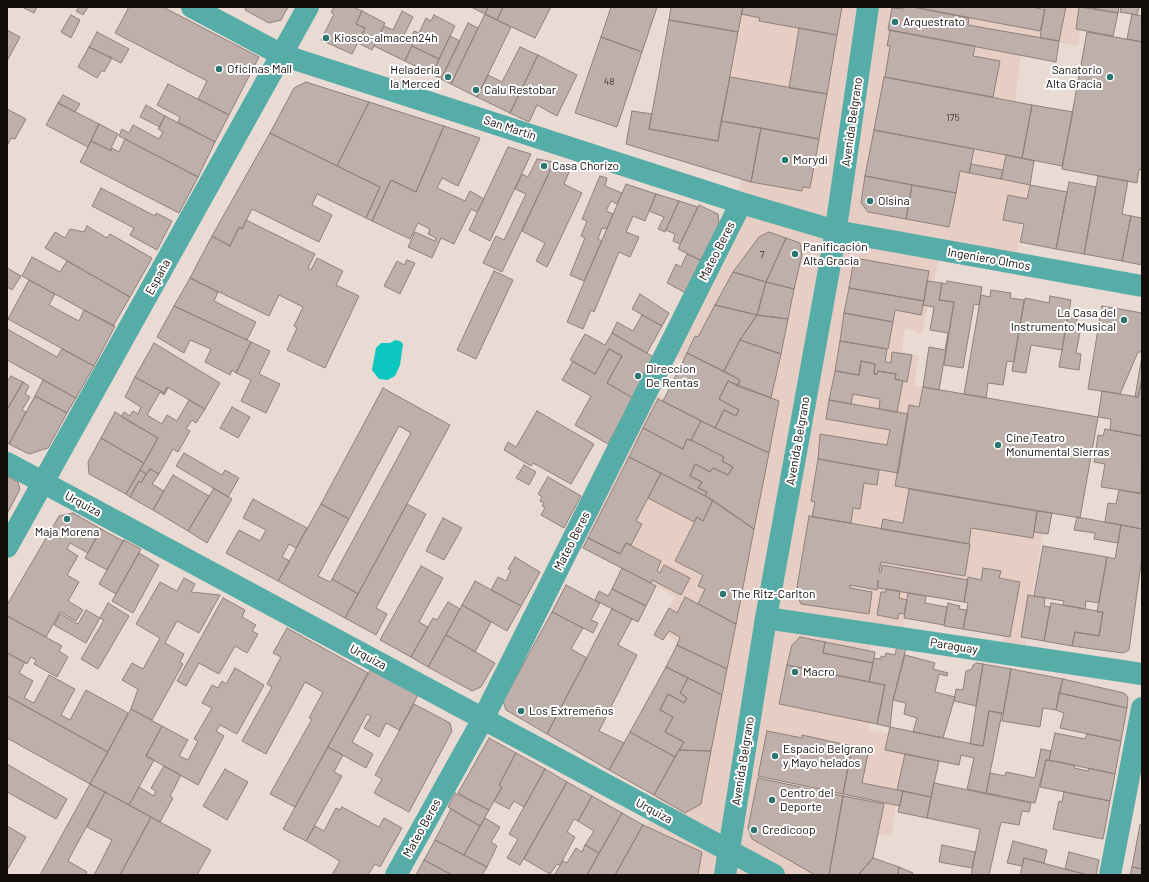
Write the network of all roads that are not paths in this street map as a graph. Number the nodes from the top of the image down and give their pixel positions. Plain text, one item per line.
1 (192, 7) edge
2 (308, 7) edge
3 (868, 7) edge
4 (282, 55) junction
5 (741, 203) junction
6 (836, 231) junction
7 (1142, 286) edge
8 (7, 463) edge
9 (44, 483) junction
10 (7, 546) edge
11 (766, 618) junction
12 (1142, 674) edge
13 (1142, 708) edge
14 (483, 719) junction
15 (729, 852) junction
16 (396, 875) edge
17 (725, 875) edge
18 (774, 875) edge
19 (1110, 875) edge

1 - 4 street, San Martín
2 - 4 street, España
3 - 6 street, Avenida Belgrano
4 - 5 street, San Martín
4 - 9 street, España
5 - 6 street, San Martín
5 - 14 street, Mateo Beres
6 - 7 street, Ingeniero Olmos
6 - 11 street, Avenida Belgrano
8 - 9 street, Urquiza
9 - 10 street, España
9 - 14 street, Urquiza
11 - 12 street, Paraguay
11 - 15 street, Avenida Belgrano
13 - 19 street
14 - 15 street, Urquiza
14 - 16 street, Mateo Beres
15 - 17 street, Avenida Belgrano
15 - 18 street, Urquiza

